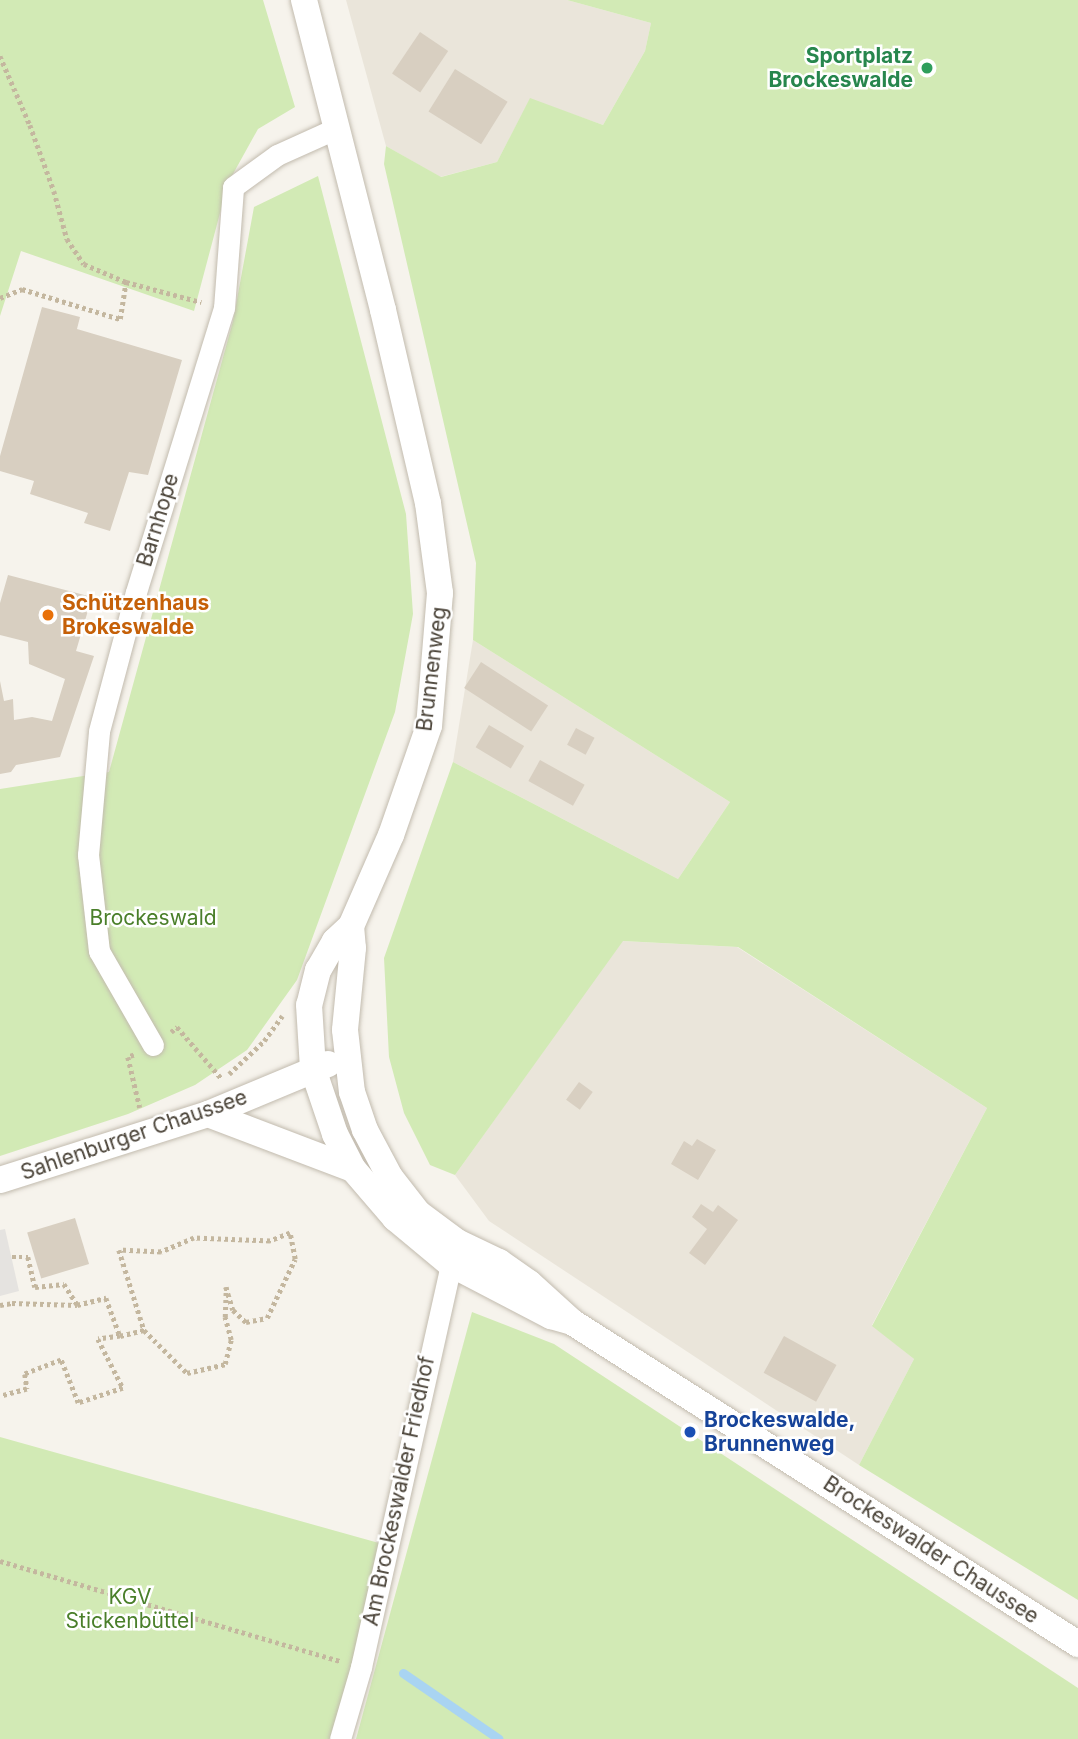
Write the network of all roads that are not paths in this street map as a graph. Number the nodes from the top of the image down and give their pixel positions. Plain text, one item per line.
1 (304, 0) edge
2 (337, 128) junction
3 (351, 926) junction
4 (153, 1045) dead end
5 (346, 1059) junction
6 (313, 1069) junction
7 (208, 1114) junction
8 (353, 1169) junction
9 (0, 1180) edge
10 (453, 1253) junction
11 (1078, 1644) edge
12 (340, 1739) edge

1 - 2 street, Brunnenweg
2 - 3 street, Brunnenweg
2 - 4 street, Barnhope
3 - 5 street, Brockeswalder Chaussee
3 - 6 street, Brunnenweg
5 - 6 street, Sahlenburger Chaussee
5 - 10 street, Brockeswalder Chaussee
6 - 7 street, Sahlenburger Chaussee
6 - 8 street, Brunnenweg
7 - 8 street
7 - 9 street, Sahlenburger Chaussee
8 - 10 street, Brunnenweg
10 - 11 street, Brockeswalder Chaussee
10 - 12 street, Am Brockeswalder Friedhof

